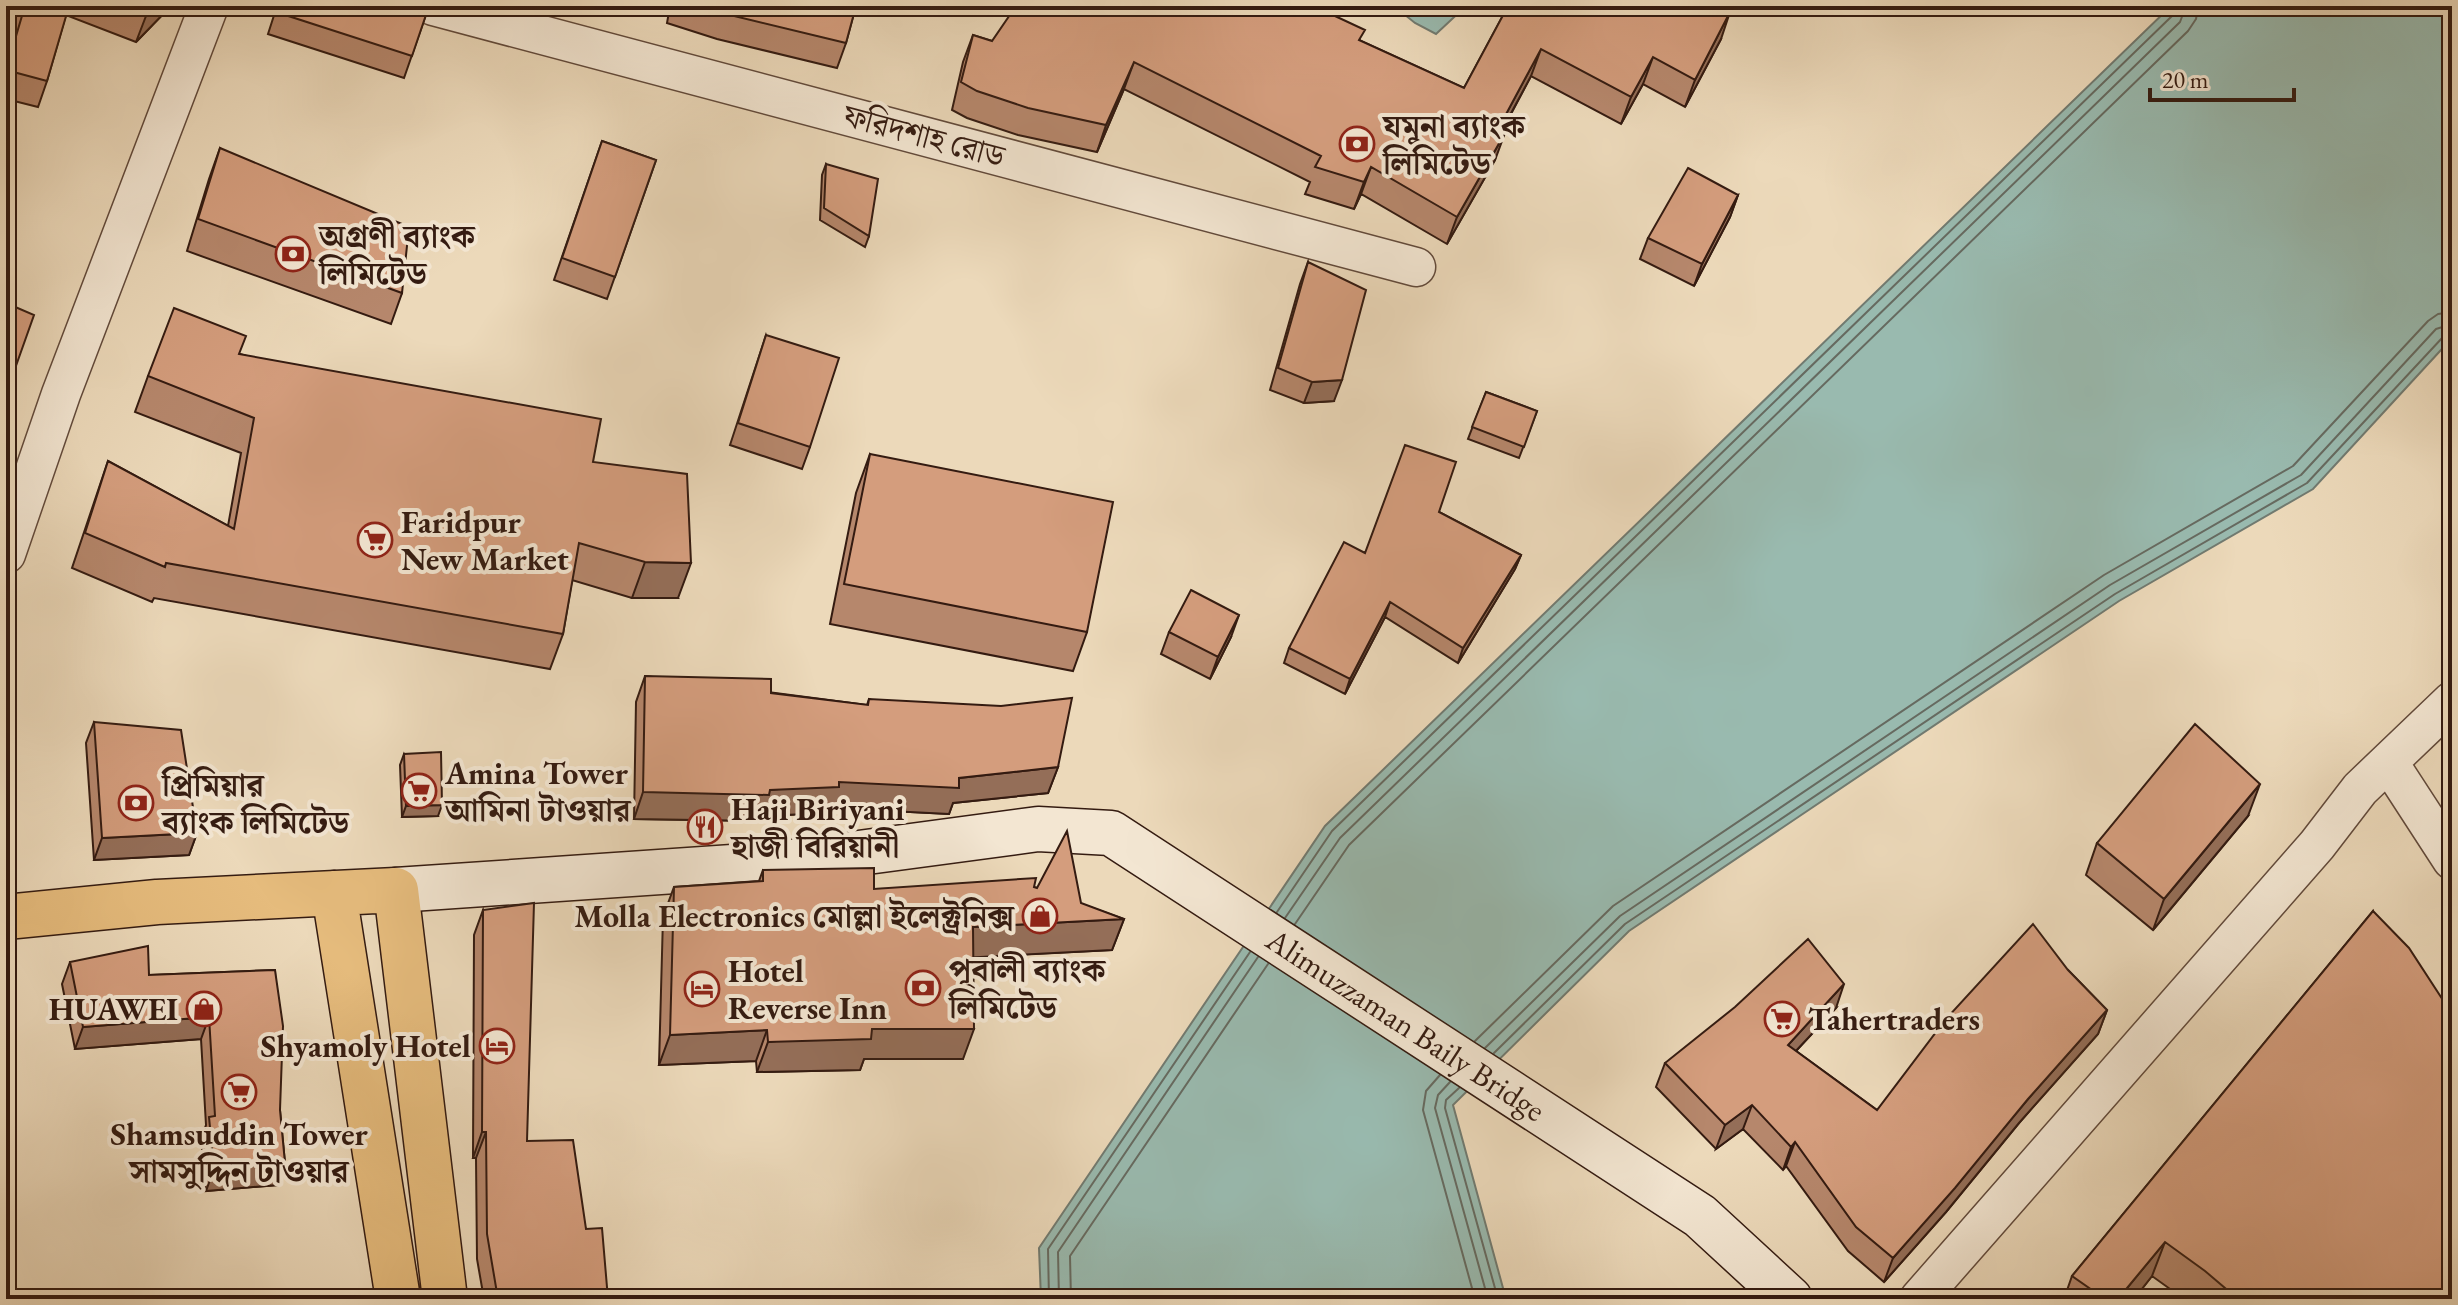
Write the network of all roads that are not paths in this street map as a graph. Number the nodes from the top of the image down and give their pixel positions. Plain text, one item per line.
1 (209, 6) edge
2 (433, 6) edge
3 (1416, 267) dead end
4 (6, 554) edge
5 (2452, 701) edge
6 (2389, 763) junction
7 (2452, 860) edge
8 (396, 890) junction
9 (334, 893) junction
10 (6, 917) edge
11 (398, 1299) edge
12 (445, 1299) edge
13 (1790, 1299) edge
14 (1919, 1299) edge

1 - 4 street
2 - 3 street, ফরিদশাহ রোড
5 - 6 street
6 - 7 street
6 - 14 street
8 - 9 highway
8 - 12 highway
8 - 13 main road, Alimuzzaman Baily Bridge
9 - 10 highway
9 - 11 highway

